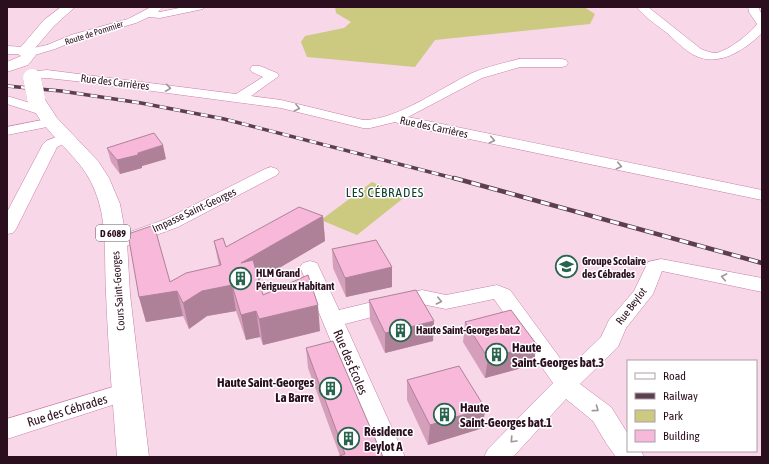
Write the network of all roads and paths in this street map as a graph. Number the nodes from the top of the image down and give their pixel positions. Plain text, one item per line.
1 (69, 7) edge
2 (158, 7) edge
3 (199, 7) edge
4 (643, 7) edge
5 (753, 7) edge
6 (148, 14) junction
7 (762, 24) edge
8 (8, 50) edge
9 (28, 51) junction
10 (562, 63) dead end
11 (7, 68) edge
12 (256, 70) dead end
13 (238, 98) junction
14 (7, 100) edge
15 (44, 104) junction
16 (396, 118) junction
17 (7, 131) edge
18 (271, 172) dead end
19 (762, 195) edge
20 (7, 228) edge
21 (115, 244) junction
22 (310, 267) dead end
23 (762, 285) edge
24 (334, 319) junction
25 (566, 384) junction
26 (126, 392) junction
27 (7, 429) edge
28 (627, 452) edge
29 (133, 457) edge
30 (392, 457) edge
31 (497, 457) edge

1 - 9 main road
2 - 6 street, Route de Pommier
3 - 6 street
4 - 7 street
5 - 7 street
6 - 9 street, Route de Pommier
8 - 9 main road
9 - 11 main road
9 - 15 main road, Cours Saint-Georges / D 6089
10 - 16 street
11 - 15 main road, Cours Saint-Georges / D 6089
12 - 13 street
15 -> 13 street, Rue des Carrières
13 -> 16 street, Rue des Carrières
14 - 15 street
15 - 17 street
15 - 20 street
15 - 21 main road, Cours Saint-Georges / D 6089
16 -> 19 street, Rue des Carrières
18 - 21 street, Impasse Saint-Georges
21 - 26 main road, Cours Saint-Georges / D 6089
22 - 24 street, Rue des Écoles
23 -> 25 street, Rue Beylot
24 -> 25 street
24 - 30 street, Rue des Écoles
25 -> 28 street
25 -> 31 street, Rue Beylot
26 - 27 street, Rue des Cébrades
26 - 29 main road, Cours Saint-Georges / D 6089

